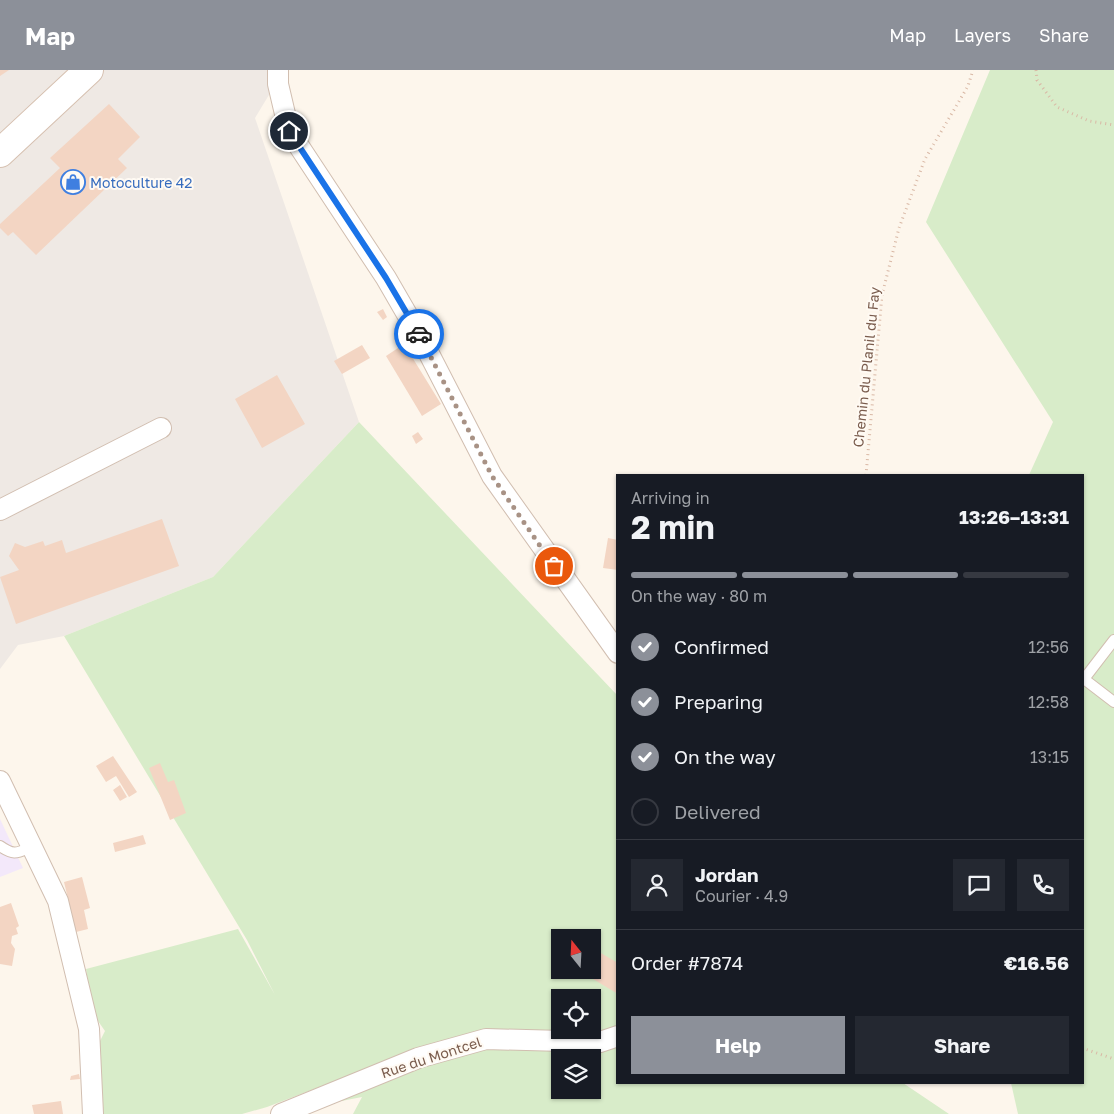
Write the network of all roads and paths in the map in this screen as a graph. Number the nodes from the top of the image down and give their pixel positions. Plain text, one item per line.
1 (89, 70) edge
2 (278, 70) edge
3 (973, 70) edge
4 (1036, 70) edge
5 (1114, 125) edge
6 (0, 153) edge
7 (162, 428) dead end
8 (866, 474) edge
9 (0, 510) edge
10 (1114, 640) edge
11 (616, 650) edge
12 (1114, 702) edge
13 (0, 781) edge
14 (0, 846) edge
15 (32, 847) junction
16 (616, 1037) edge
17 (1084, 1049) edge
18 (1114, 1059) edge
19 (92, 1114) edge
20 (281, 1114) edge

1 - 6 main road
2 - 11 street
3 - 8 path, Chemin du Planil du Fay
4 - 5 path
7 - 9 street
10 - 12 lane
13 - 15 street
14 - 15 lane
15 - 19 street
16 - 20 street, Rue du Montcel
17 - 18 path

